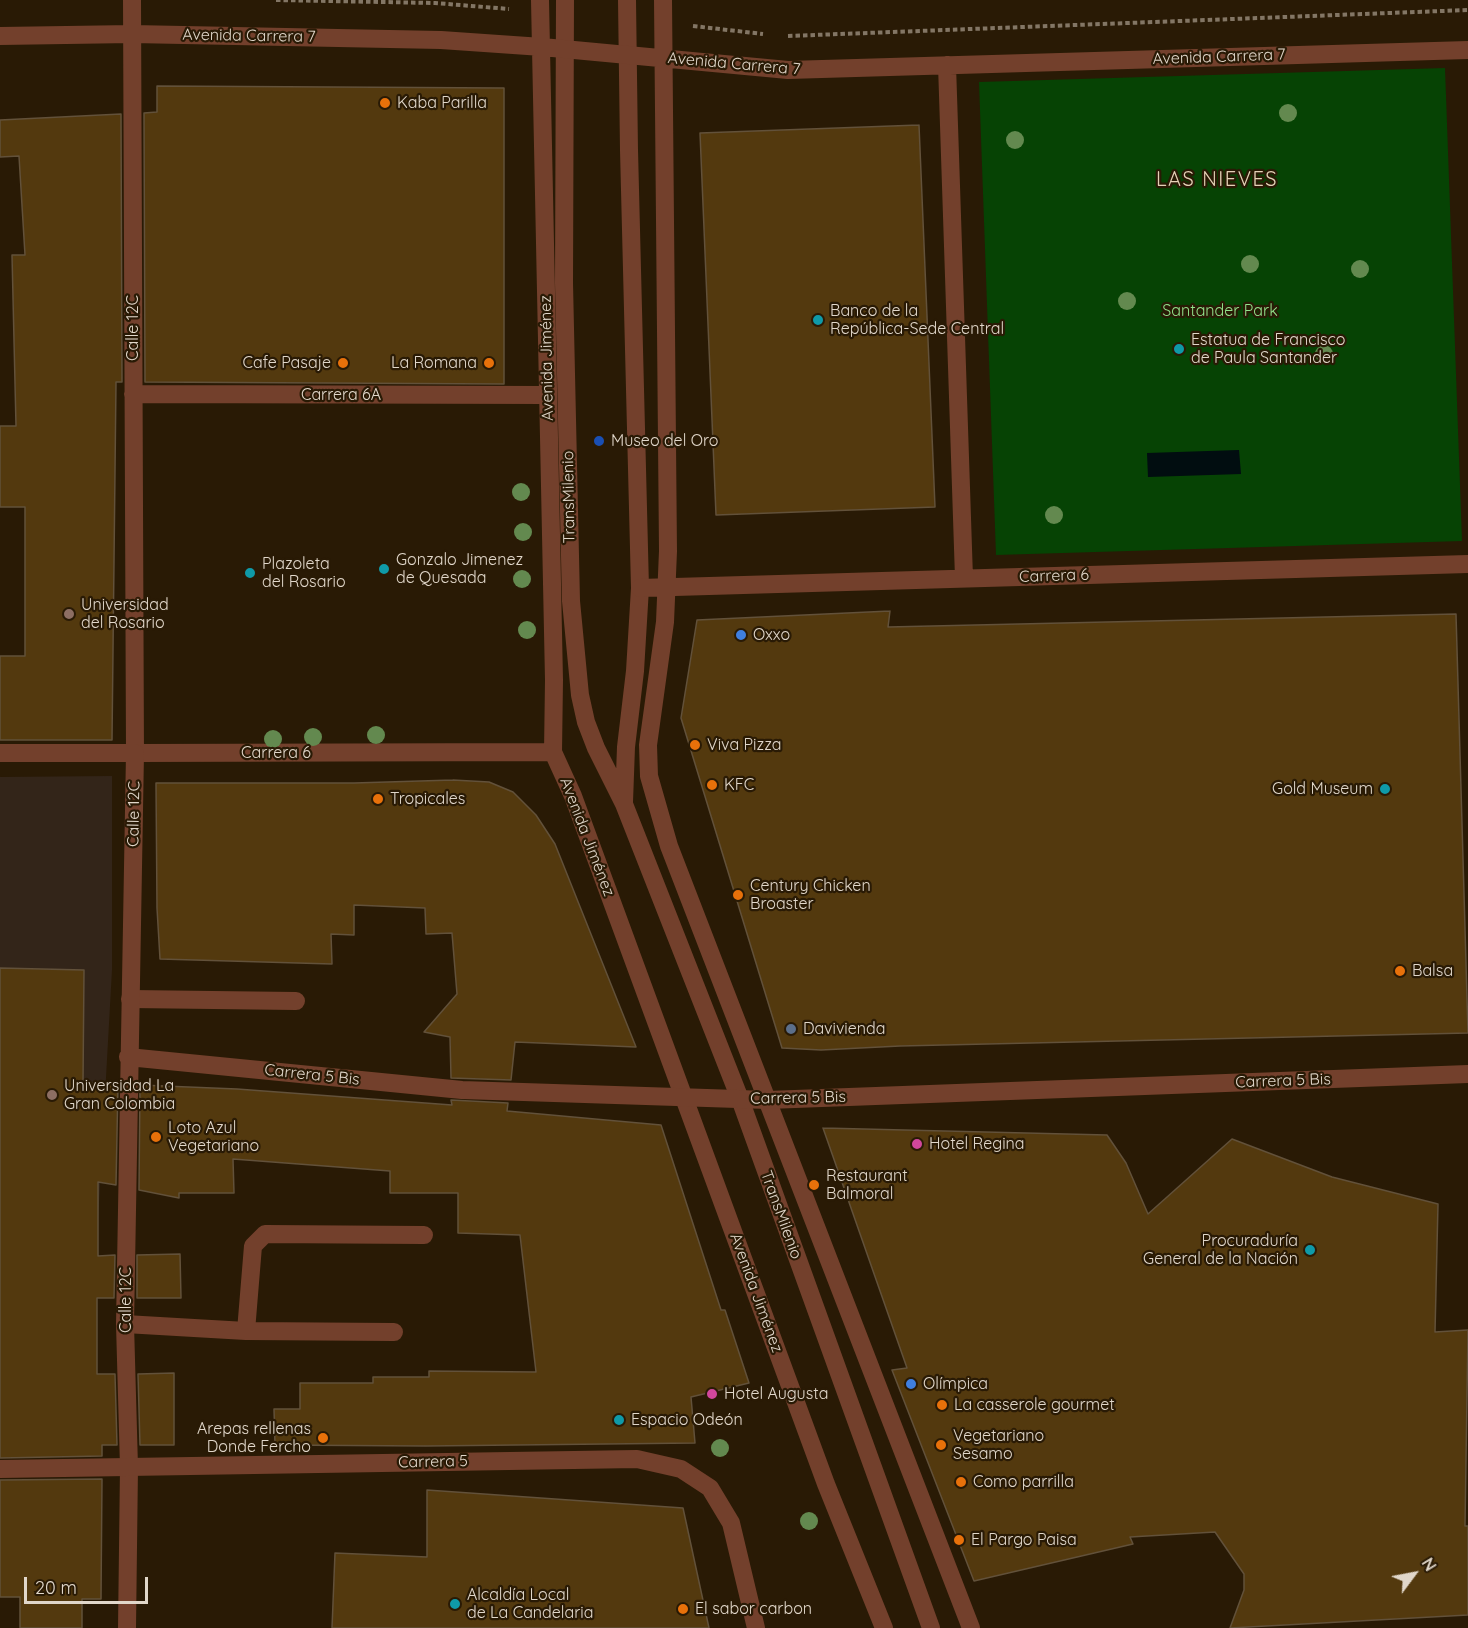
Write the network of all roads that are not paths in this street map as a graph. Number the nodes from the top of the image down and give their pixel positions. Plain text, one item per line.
1 (132, 0) edge
2 (565, 0) edge
3 (627, 0) edge
4 (663, 0) edge
5 (540, 6) edge
6 (132, 34) junction
7 (0, 36) edge
8 (542, 47) junction
9 (565, 50) junction
10 (1468, 50) edge
11 (628, 55) junction
12 (663, 58) junction
13 (947, 65) junction
14 (134, 394) junction
15 (548, 395) junction
16 (1468, 564) edge
17 (964, 578) junction
18 (667, 586) junction
19 (640, 588) junction
20 (552, 752) junction
21 (0, 753) edge
22 (135, 753) junction
23 (624, 804) junction
24 (130, 999) junction
25 (296, 1002) dead end
26 (128, 1057) junction
27 (1468, 1074) edge
28 (685, 1098) junction
29 (740, 1099) junction
30 (768, 1100) junction
31 (424, 1235) dead end
32 (125, 1324) junction
33 (246, 1331) junction
34 (394, 1332) dead end
35 (129, 1467) junction
36 (0, 1469) edge
37 (127, 1628) edge
38 (756, 1628) edge
39 (884, 1628) edge
40 (931, 1628) edge
41 (971, 1628) edge

1 - 6 street, Calle 12C
2 - 9 street, TransMilenio
3 - 11 street, TransMilenio
4 - 12 street
5 - 8 street, Avenida Jiménez
6 - 7 street, Avenida Carrera 7
6 - 8 street, Avenida Carrera 7
6 - 14 street, Calle 12C
8 - 9 street, Avenida Carrera 7
8 - 15 street, Avenida Jiménez
9 - 11 street, Avenida Carrera 7
9 - 23 street, TransMilenio
10 - 13 street, Avenida Carrera 7
11 - 12 street, Avenida Carrera 7
11 - 19 street, TransMilenio
12 - 13 street, Avenida Carrera 7
12 - 18 street
13 - 17 street
14 - 15 street, Carrera 6A
14 - 22 street, Calle 12C
15 - 20 street, Avenida Jiménez
16 - 17 street, Carrera 6
17 - 18 street, Carrera 6
18 - 19 street, Carrera 6
18 - 30 street
19 - 23 street, TransMilenio
20 - 22 street, Carrera 6
20 - 28 street, Avenida Jiménez
21 - 22 street, Carrera 6
22 - 24 street, Calle 12C
23 - 29 street, TransMilenio
24 - 25 street
24 - 26 street, Calle 12C
26 - 28 street, Carrera 5 Bis
26 - 32 street, Calle 12C
27 - 30 street, Carrera 5 Bis
28 - 29 street, Carrera 5 Bis
28 - 39 street, Avenida Jiménez
29 - 30 street, Carrera 5 Bis
29 - 40 street, TransMilenio
30 - 41 street
31 - 33 street
32 - 33 street
32 - 35 street, Calle 12C
33 - 34 street
35 - 36 street, Carrera 5
35 - 37 street, Calle 12C
35 - 38 street, Carrera 5

